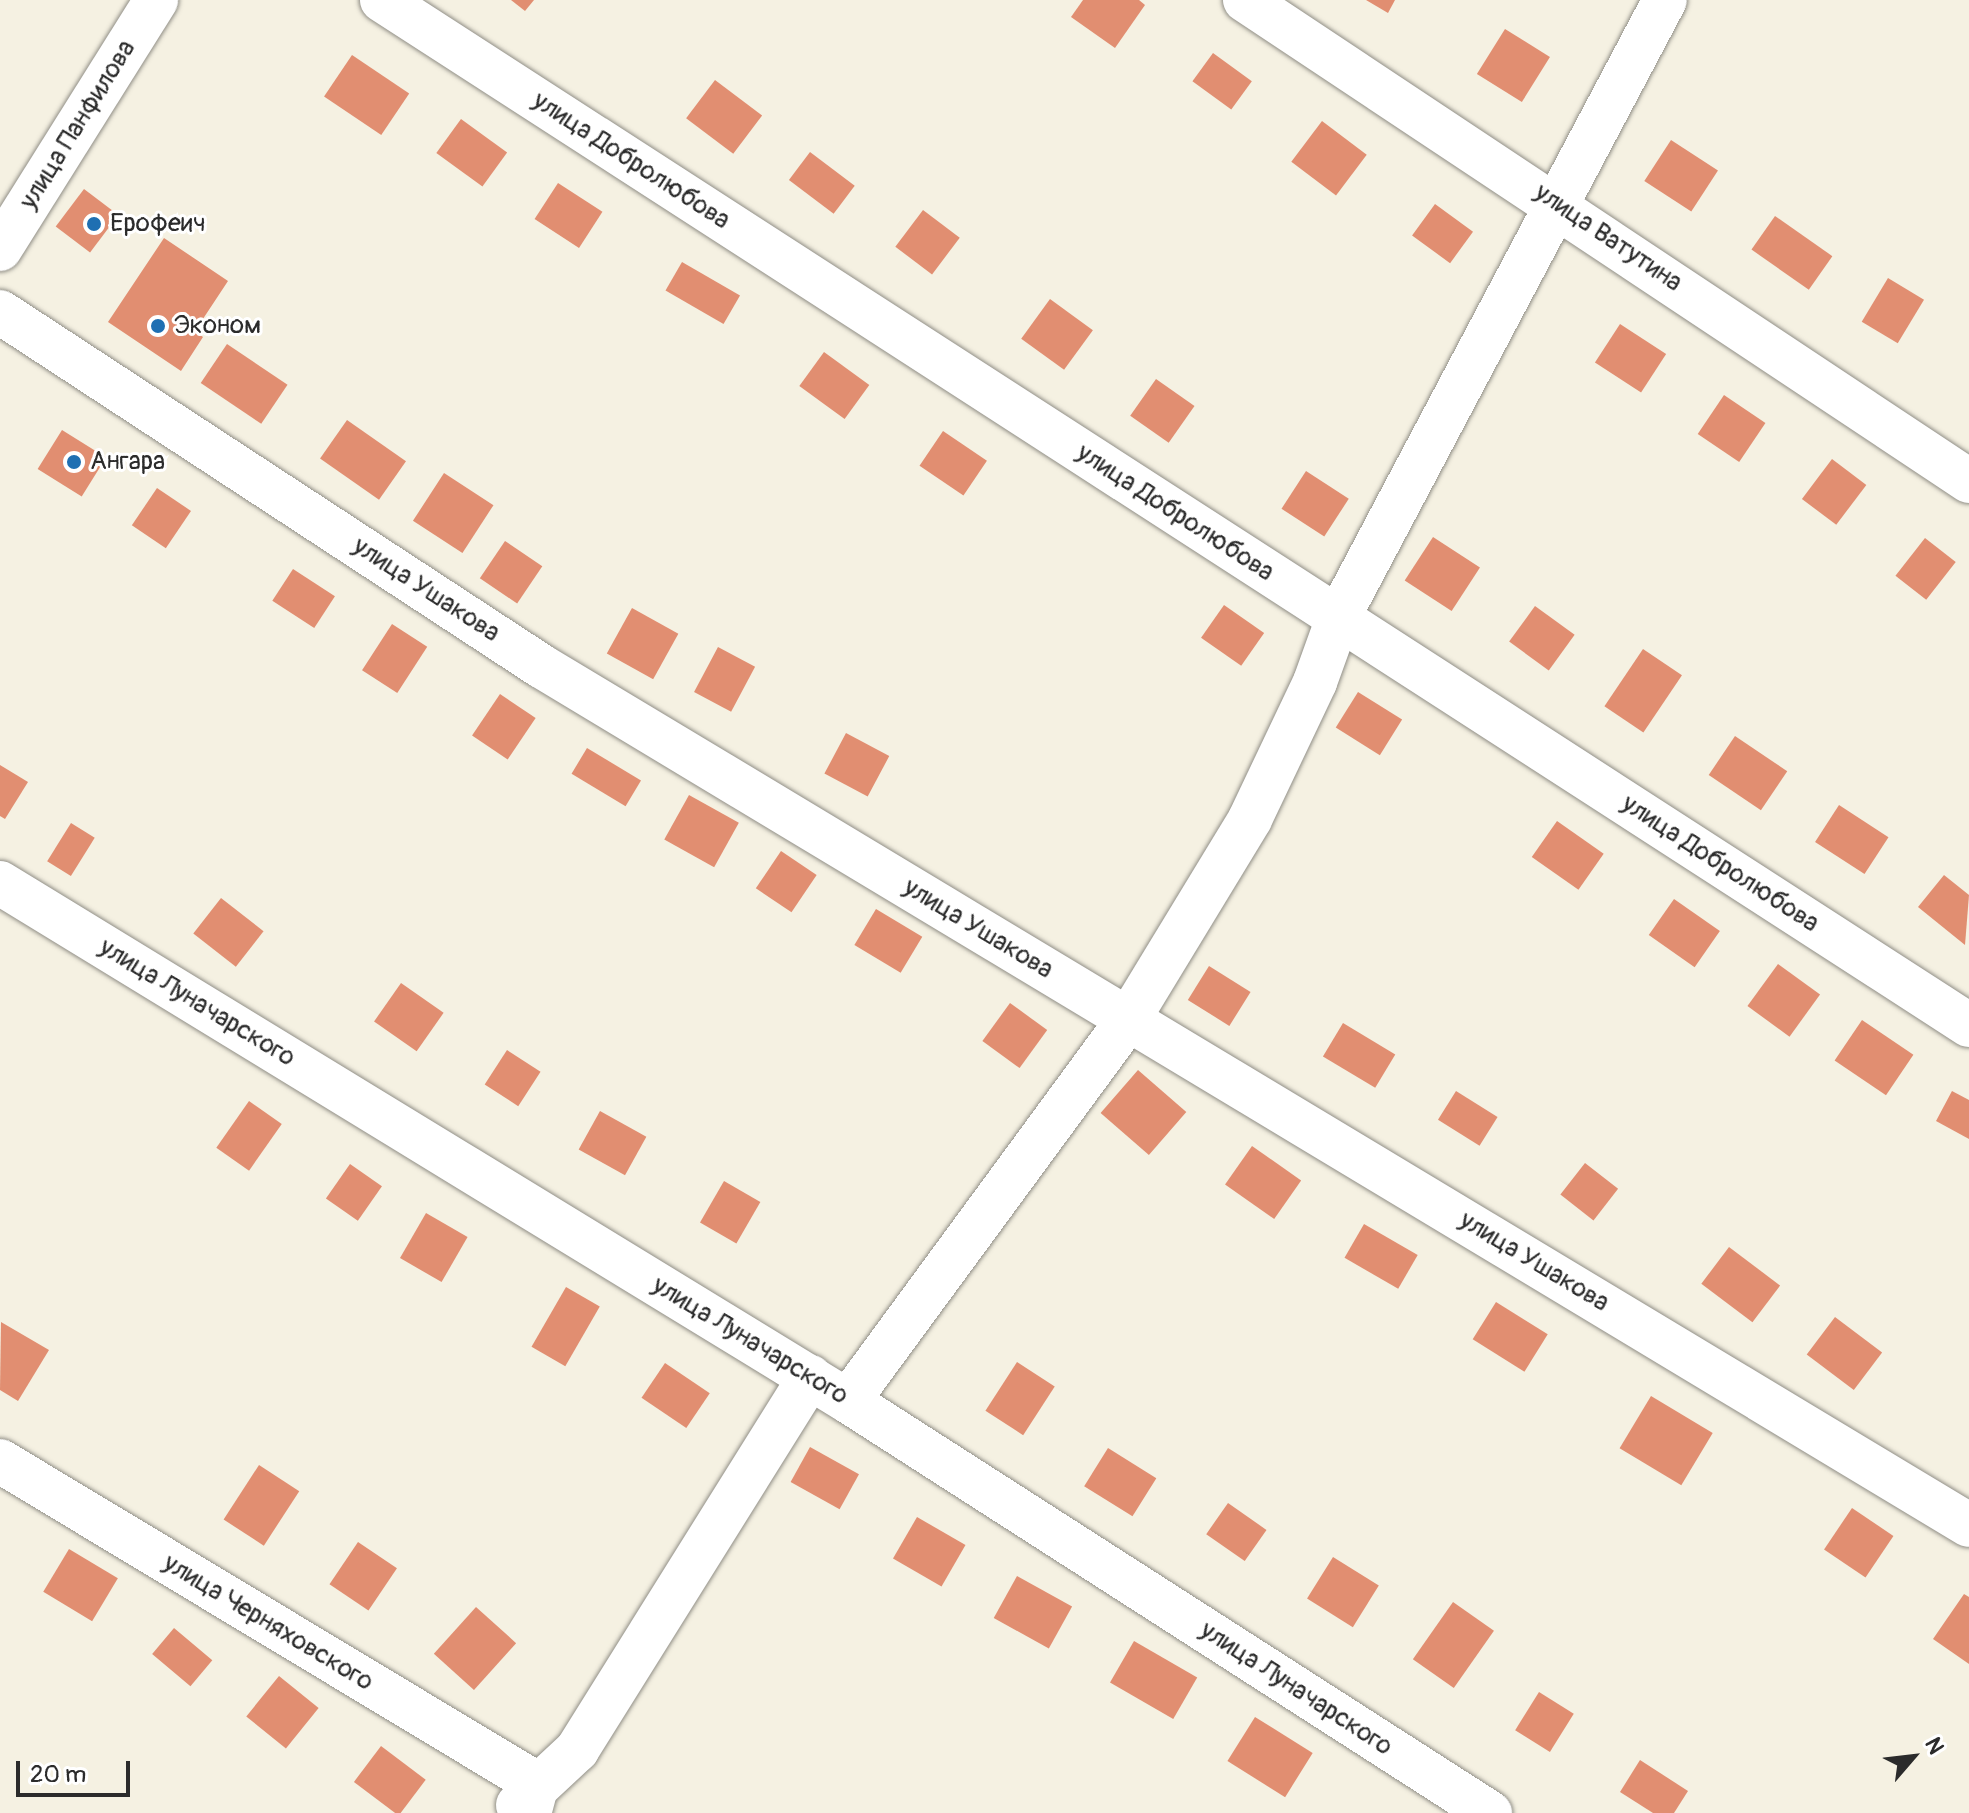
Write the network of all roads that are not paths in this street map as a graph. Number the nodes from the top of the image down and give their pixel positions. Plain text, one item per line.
1 (156, 0) edge
2 (382, 0) edge
3 (1245, 0) edge
4 (1665, 0) edge
5 (1559, 205) junction
6 (0, 249) edge
7 (0, 312) edge
8 (1969, 481) edge
9 (1338, 618) junction
10 (0, 883) edge
11 (1128, 1020) junction
12 (1969, 1025) edge
13 (810, 1377) junction
14 (848, 1401) junction
15 (0, 1461) edge
16 (1969, 1525) edge
17 (525, 1803) edge
18 (1490, 1813) edge

1 - 6 street, улица Панфилова
2 - 9 street, улица Добролюбова
3 - 5 street, улица Ватутина
4 - 5 street
5 - 8 street, улица Ватутина
5 - 9 street
7 - 11 street, улица Ушакова
9 - 11 street
9 - 12 street, улица Добролюбова
10 - 13 street, улица Луначарского
11 - 14 street
11 - 16 street, улица Ушакова
13 - 14 street, улица Луначарского
13 - 17 street
14 - 18 street, улица Луначарского
15 - 17 street, улица Черняховского

